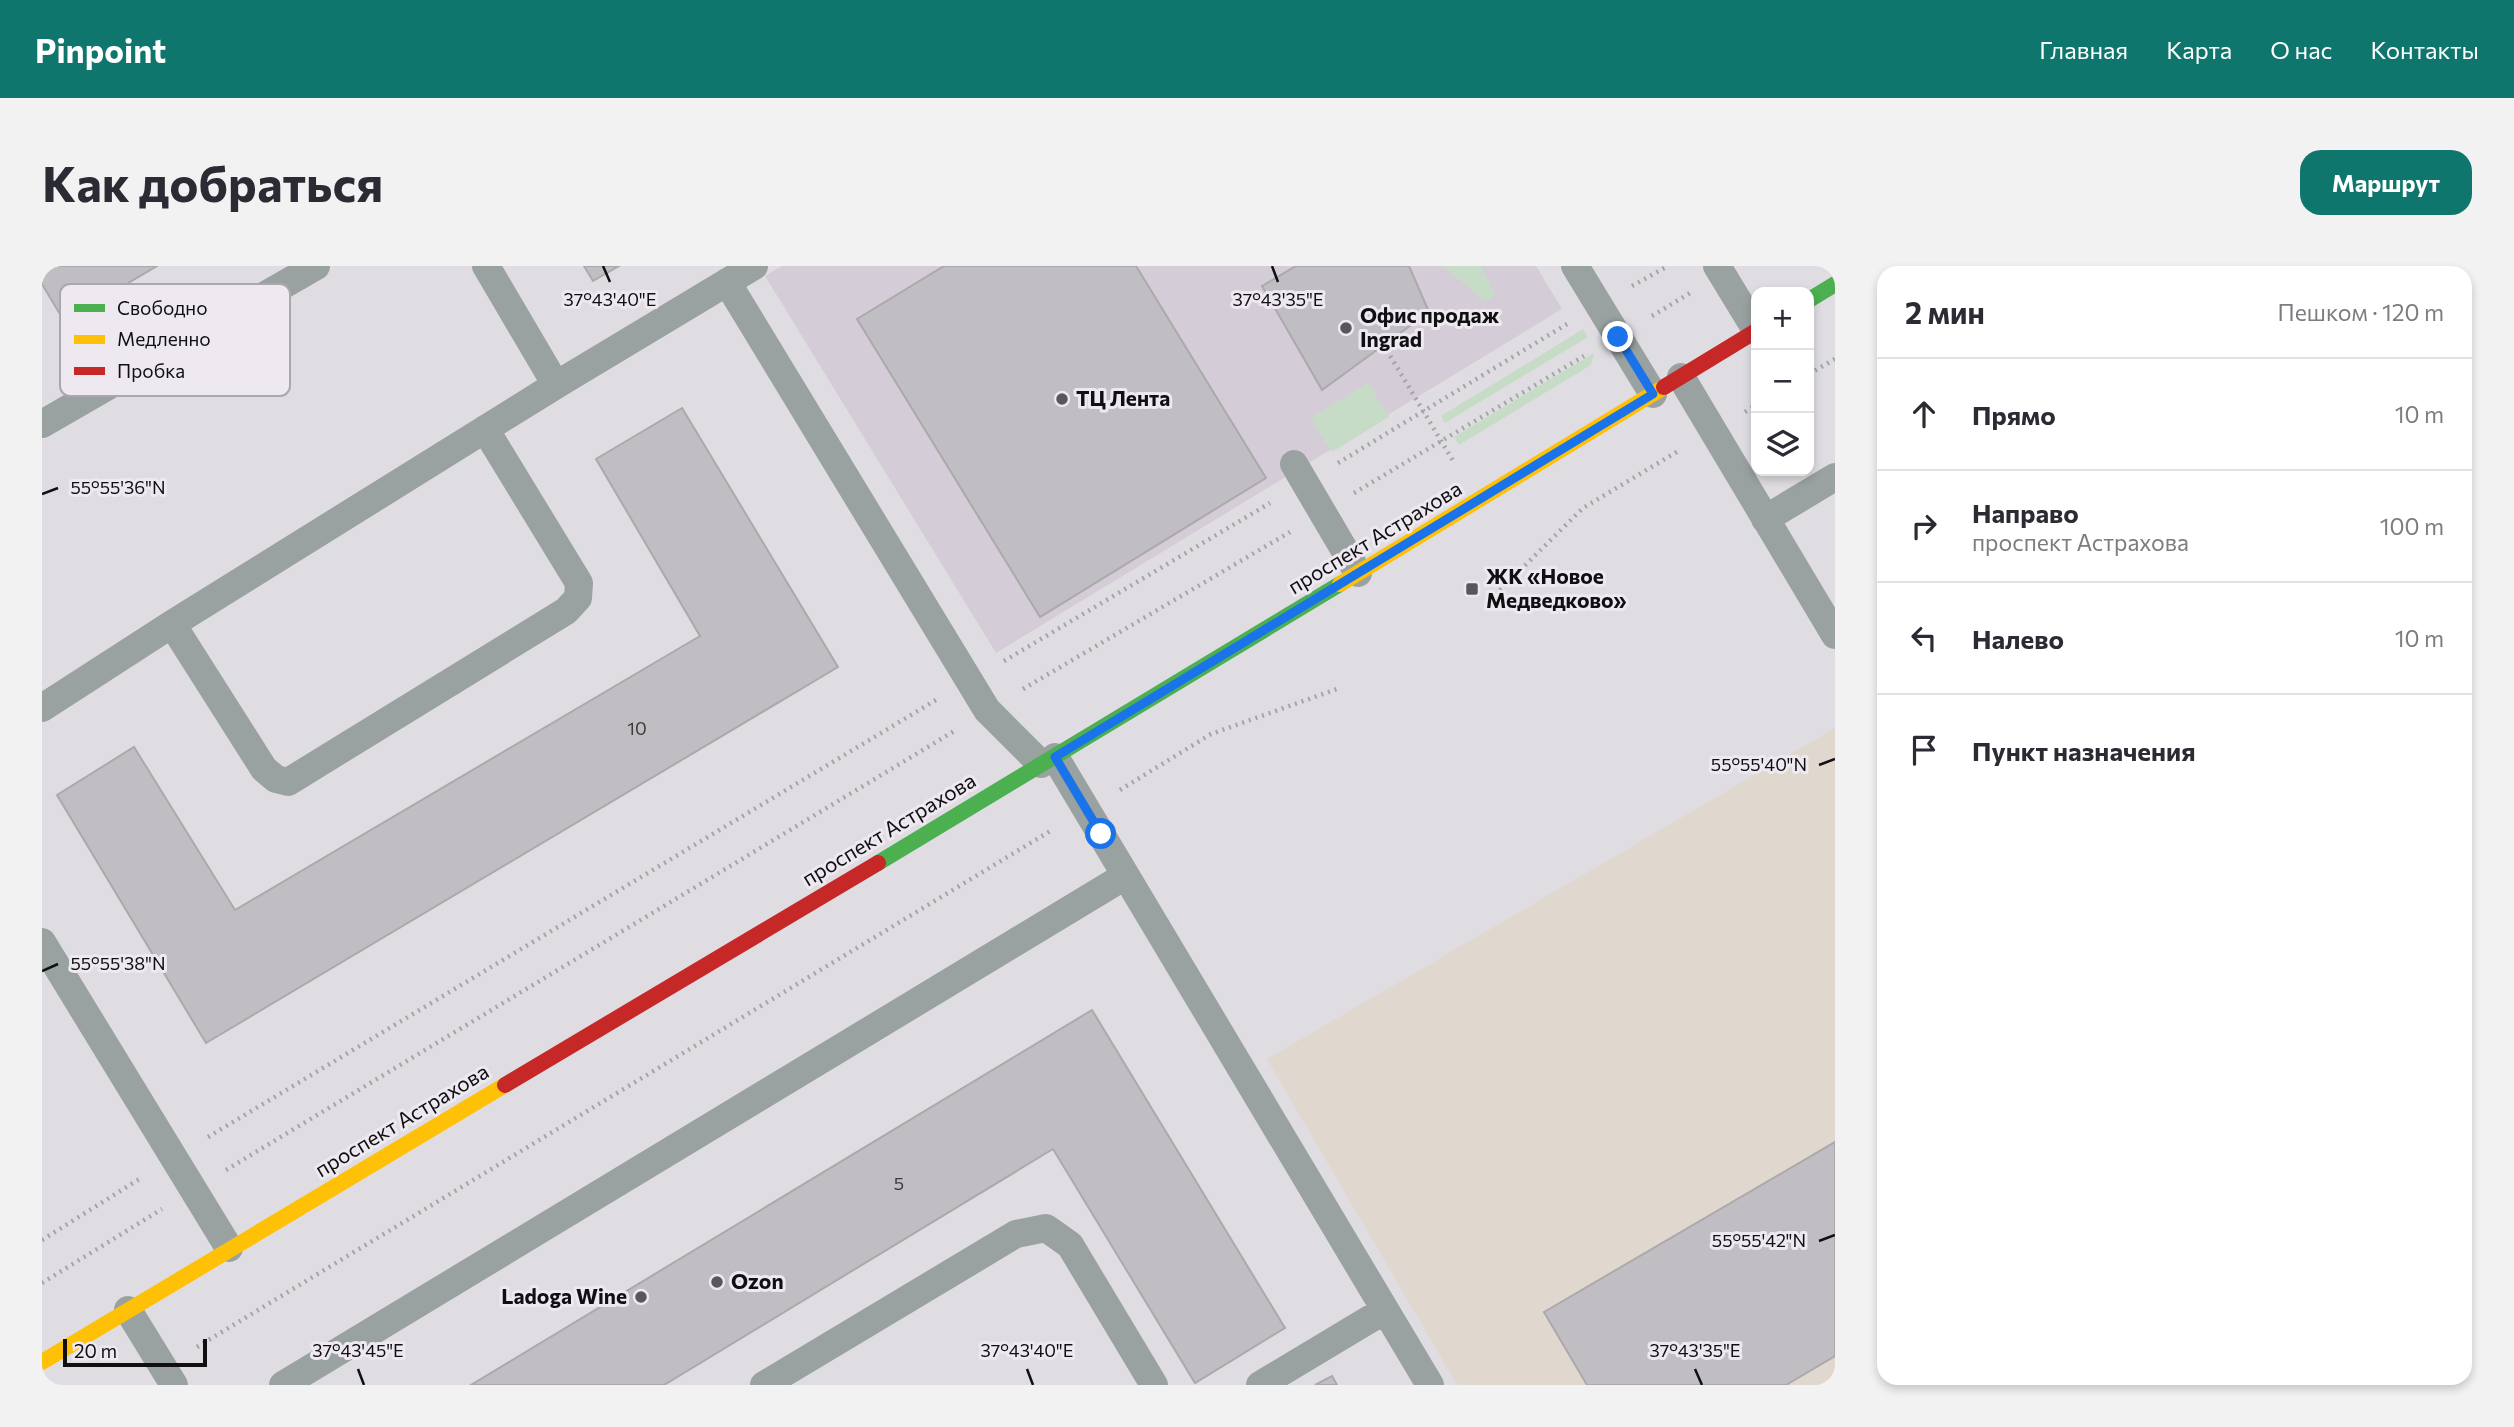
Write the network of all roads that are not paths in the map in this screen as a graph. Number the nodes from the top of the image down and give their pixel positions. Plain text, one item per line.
1 (316, 266) edge
2 (486, 266) edge
3 (754, 266) edge
4 (1575, 266) edge
5 (1720, 270) edge
6 (727, 282) junction
7 (285, 284) edge
8 (1835, 284) edge
9 (1814, 297) edge
10 (1751, 323) edge
11 (1751, 334) edge
12 (1681, 377) junction
13 (556, 385) junction
14 (1653, 394) junction
15 (91, 396) edge
16 (42, 424) edge
17 (485, 429) junction
18 (1299, 473) road end
19 (1835, 477) edge
20 (1765, 519) junction
21 (1358, 573) junction
22 (172, 624) junction
23 (1835, 635) edge
24 (42, 708) edge
25 (1048, 761) junction
26 (1125, 876) junction
27 (42, 942) edge
28 (229, 1248) junction
29 (128, 1310) junction
30 (1385, 1310) junction
31 (42, 1362) edge
32 (174, 1385) edge
33 (283, 1385) edge
34 (764, 1385) edge
35 (1154, 1385) edge
36 (1260, 1385) edge
37 (1430, 1385) edge

1 - 7 lane
2 - 13 lane
3 - 6 lane
4 - 14 lane
5 - 10 lane
6 - 13 lane
6 - 25 lane
8 - 9 street
11 - 12 street, проспект Астрахова
12 - 14 street, проспект Астрахова
12 - 20 lane
13 - 17 lane
14 - 21 street, проспект Астрахова
15 - 16 lane
17 - 22 lane
17 - 22 lane
18 - 21 lane
19 - 20 lane
20 - 23 lane
21 - 25 street, проспект Астрахова
22 - 24 lane
25 - 26 lane
25 - 28 street, проспект Астрахова
26 - 30 lane
26 - 33 lane
27 - 28 lane
28 - 29 street, проспект Астрахова
29 - 31 street, проспект Астрахова
29 - 32 lane
30 - 36 lane
30 - 37 lane
34 - 35 lane

